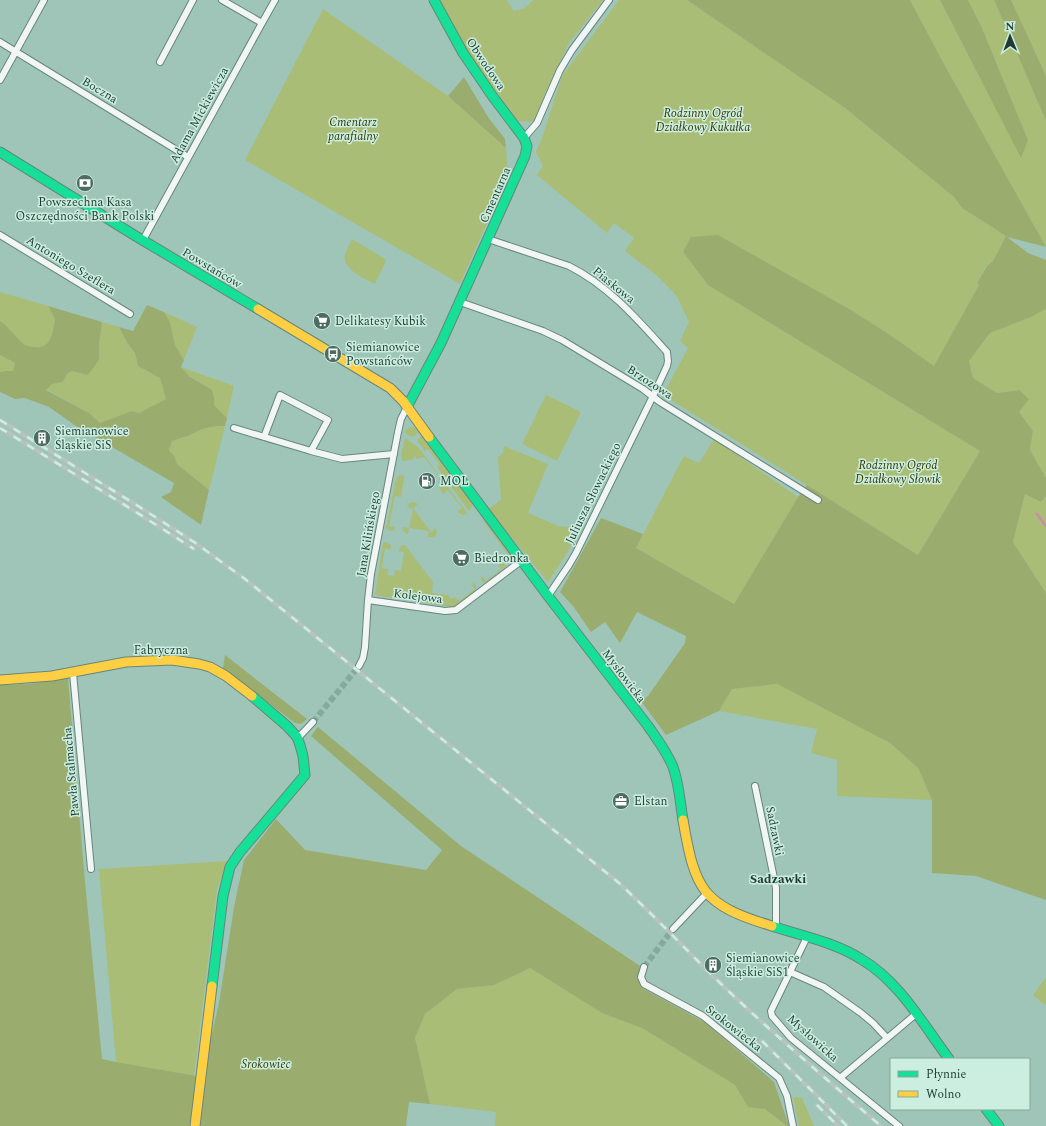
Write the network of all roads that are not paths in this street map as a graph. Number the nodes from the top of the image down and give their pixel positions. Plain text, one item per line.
1 (44, 0) edge
2 (193, 0) edge
3 (222, 0) edge
4 (275, 0) edge
5 (434, 0) edge
6 (609, 0) edge
7 (262, 22) junction
8 (0, 42) edge
9 (16, 52) junction
10 (160, 62) dead end
11 (0, 80) edge
12 (524, 138) junction
13 (0, 152) edge
14 (188, 157) junction
15 (0, 235) edge
16 (143, 240) junction
17 (488, 240) junction
18 (460, 302) junction
19 (130, 314) dead end
20 (653, 396) junction
21 (407, 408) junction
22 (234, 428) dead end
23 (264, 437) junction
24 (311, 451) junction
25 (394, 454) junction
26 (818, 500) dead end
27 (521, 561) junction
28 (548, 596) junction
29 (368, 600) junction
30 (359, 666) tunnel mouth
31 (73, 673) junction
32 (0, 680) edge
33 (313, 722) tunnel mouth
34 (298, 738) junction
35 (755, 786) dead end
36 (91, 869) dead end
37 (707, 893) junction
38 (776, 928) junction
39 (674, 929) tunnel mouth
40 (807, 937) junction
41 (644, 966) tunnel mouth
42 (790, 972) junction
43 (916, 1014) junction
44 (887, 1038) junction
45 (948, 1058) edge
46 (840, 1078) junction
47 (987, 1110) edge
48 (195, 1126) edge
49 (793, 1126) edge
50 (899, 1126) edge
51 (999, 1126) edge

1 - 9 street
2 - 10 street
3 - 7 street
4 - 7 street, Adama Mickiewicza
5 - 12 street, Obwodowa
6 - 12 street
7 - 14 street, Adama Mickiewicza
8 - 9 street, Boczna
9 - 11 street
9 - 14 street, Boczna
12 - 17 street, Cmentarna
13 - 16 street, Powstańców
14 - 16 street, Adama Mickiewicza
15 - 19 street, Antoniego Szeflera
16 - 21 street, Powstańców
17 - 18 street, Cmentarna
17 - 20 street, Piaskowa
18 - 20 street, Brzozowa
18 - 21 street, Cmentarna
20 - 26 street, Brzozowa
20 - 28 street, Juliusza Słowackiego
21 - 25 street, Jana Kilińskiego
21 - 27 street, Mysłowicka
22 - 23 street
23 - 24 street
23 - 24 street
24 - 25 street
25 - 29 street, Jana Kilińskiego
27 - 28 street, Mysłowicka
27 - 29 street, Kolejowa
28 - 37 street, Mysłowicka
29 - 30 street, Jana Kilińskiego
31 - 32 street, Fabryczna
31 - 34 street, Fabryczna
31 - 36 street, Pawła Stalmacha
33 - 34 street
34 - 48 street
35 - 38 street, Sadzawki
37 - 38 street, Mysłowicka
37 - 39 street
38 - 40 street, Mysłowicka
40 - 42 street, Mysłowicka
40 - 43 street, Mysłowicka
41 - 49 street, Srokowiecka
42 - 44 street
42 - 46 street, Mysłowicka
43 - 44 street, Mysłowicka
43 - 45 street, Mysłowicka
44 - 46 street, Mysłowicka
46 - 50 street, Mysłowicka
47 - 51 street

